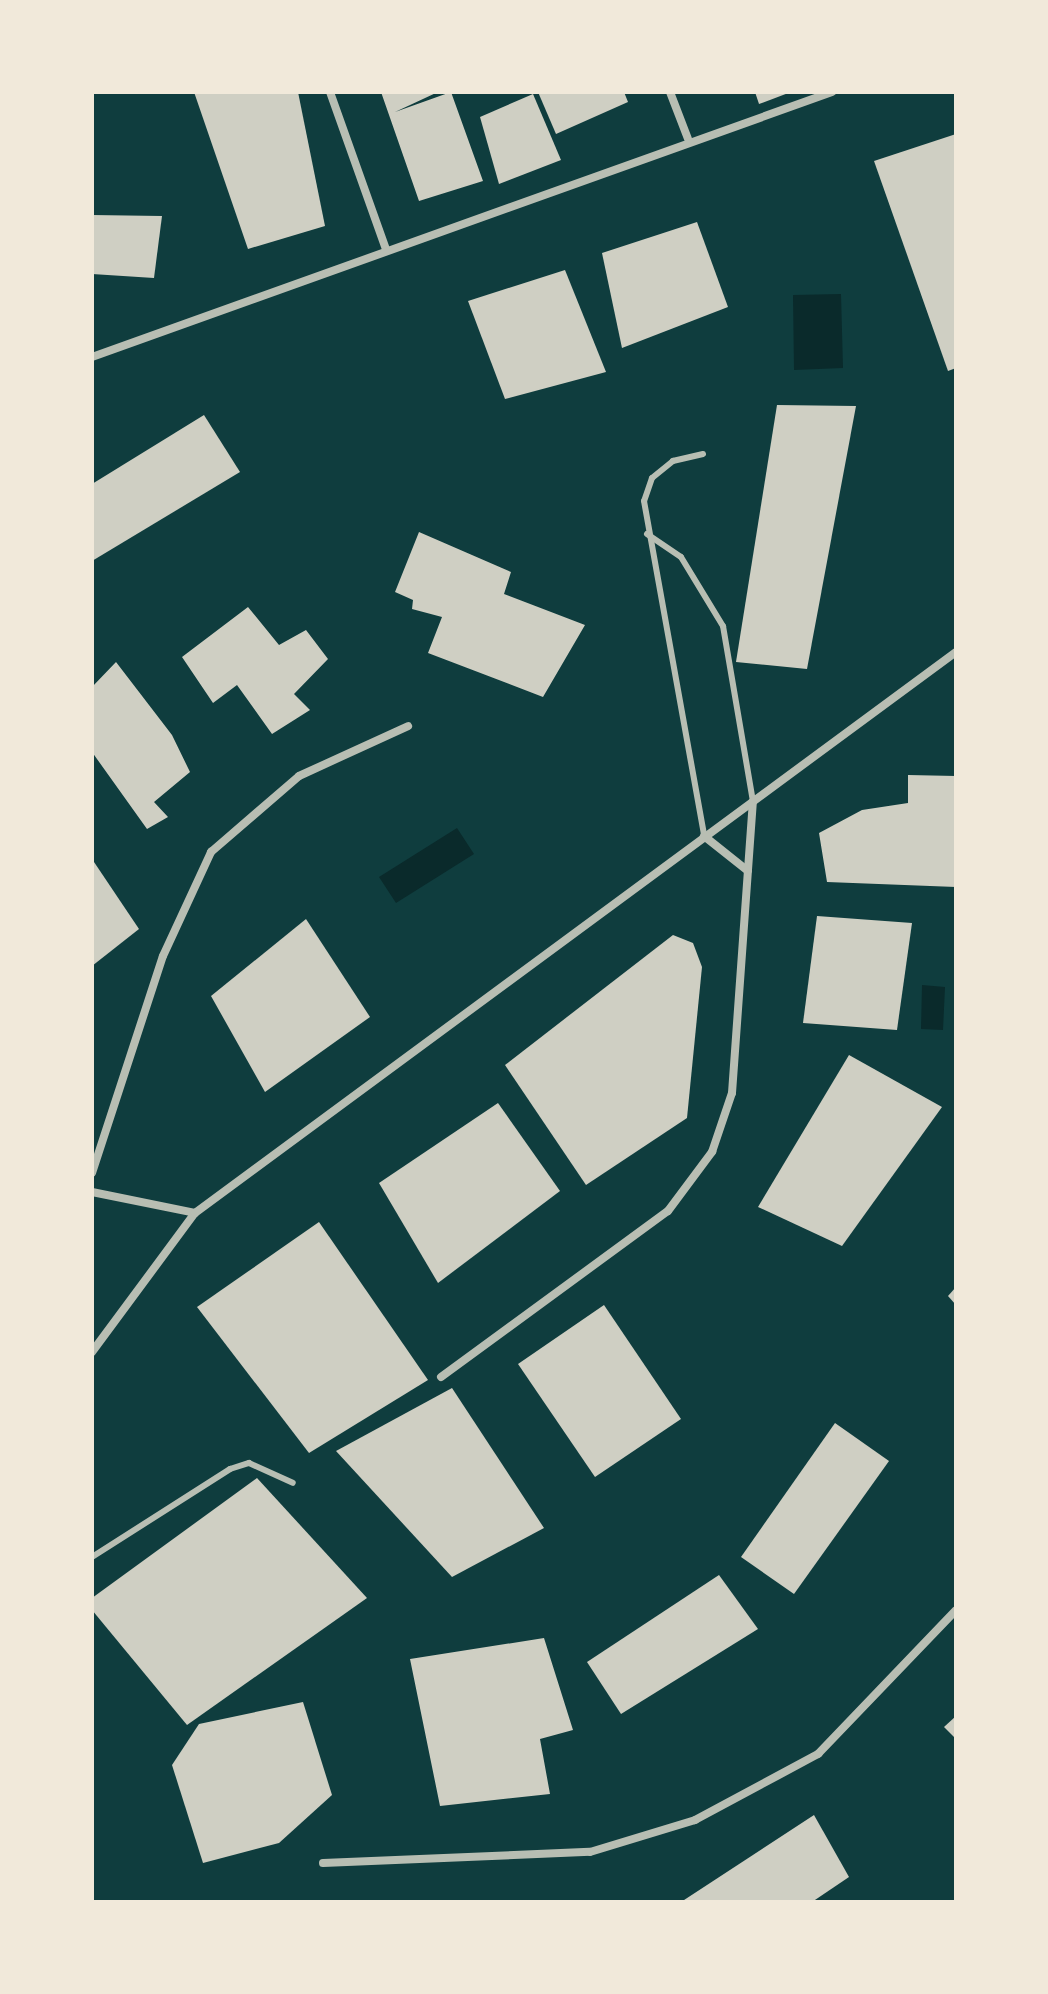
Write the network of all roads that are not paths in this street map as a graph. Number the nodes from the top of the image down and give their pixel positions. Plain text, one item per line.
1 (330, 92) edge
2 (670, 92) edge
3 (832, 92) edge
4 (688, 139) junction
5 (386, 249) junction
6 (92, 357) edge
7 (703, 454) dead end
8 (647, 534) junction
9 (956, 652) edge
10 (408, 726) dead end
11 (753, 802) junction
12 (704, 836) junction
13 (748, 871) junction
14 (92, 1173) edge
15 (92, 1192) edge
16 (195, 1213) junction
17 (92, 1352) edge
18 (441, 1377) dead end
19 (293, 1483) dead end
20 (92, 1557) edge
21 (956, 1610) edge
22 (323, 1863) dead end

1 - 5 street
2 - 4 street
3 - 4 street
4 - 5 street
5 - 6 street
7 - 8 lane
8 - 11 lane
8 - 12 lane
9 - 11 street
10 - 14 street
11 - 12 street
11 - 13 street
12 - 13 street
12 - 16 street
13 - 18 street
15 - 16 street
16 - 17 street
19 - 20 lane
21 - 22 street

